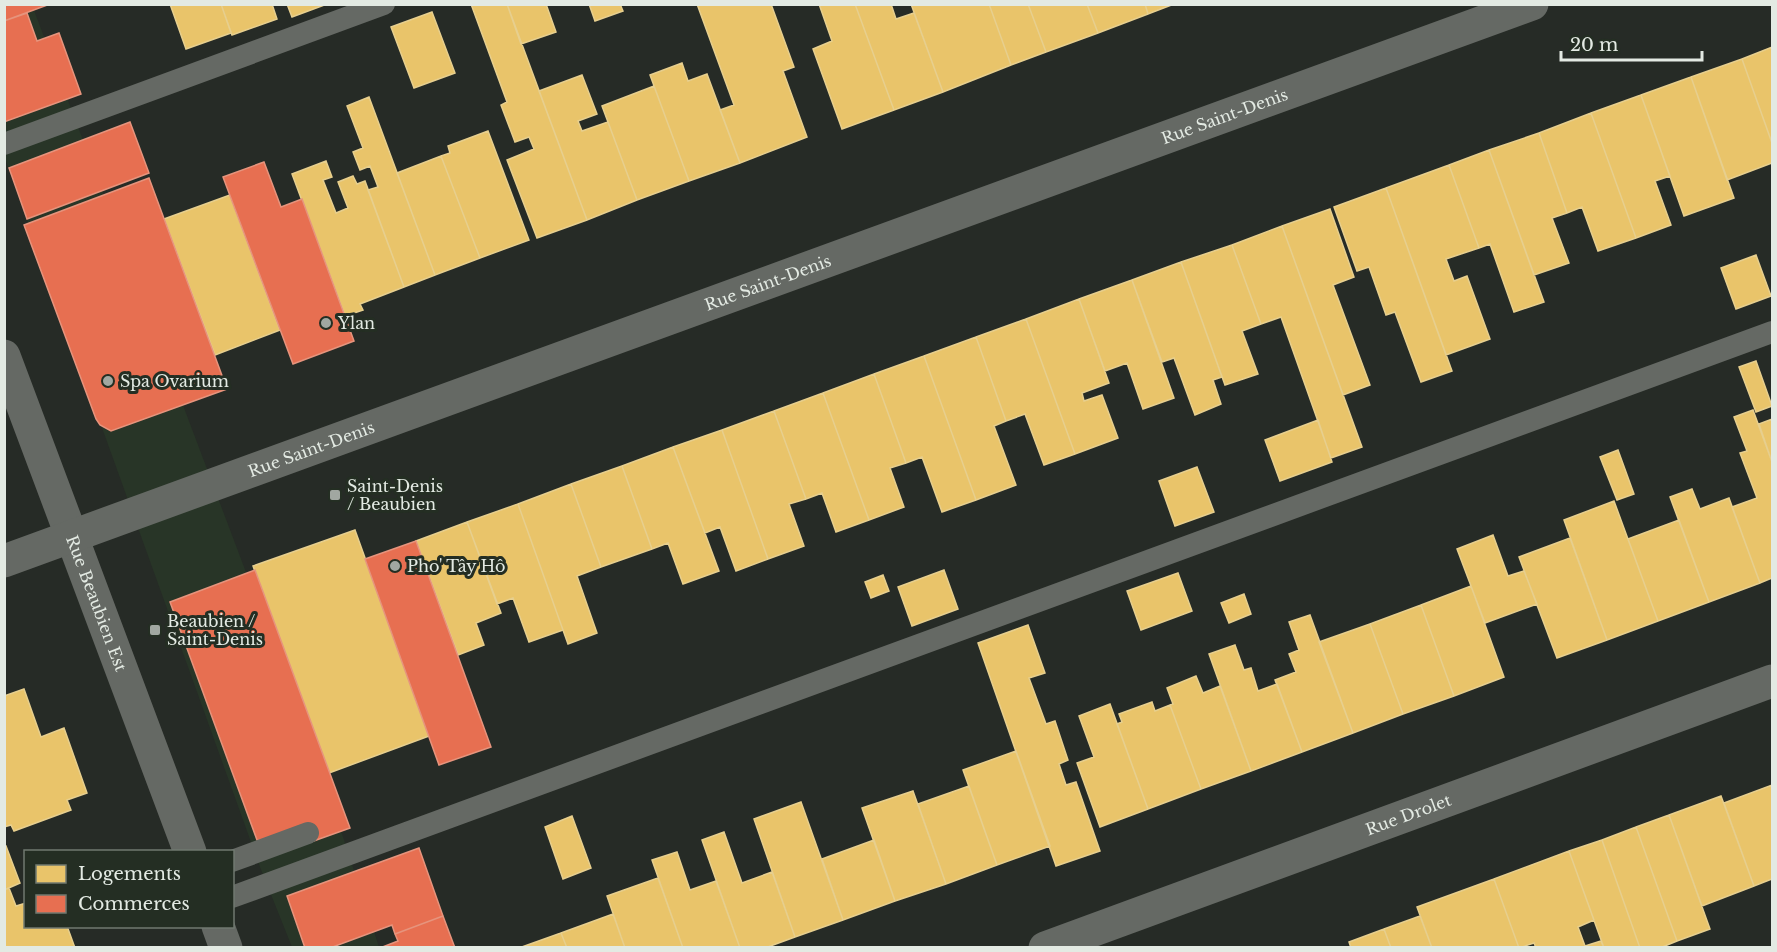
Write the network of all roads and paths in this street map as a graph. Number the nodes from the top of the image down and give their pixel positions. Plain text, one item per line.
1 (384, 4) edge
2 (1533, 4) edge
3 (4, 144) edge
4 (1773, 332) edge
5 (4, 356) edge
6 (71, 536) junction
7 (4, 561) edge
8 (1773, 681) edge
9 (308, 833) dead end
10 (189, 850) edge
11 (234, 860) edge
12 (234, 896) edge
13 (218, 928) edge
14 (226, 948) edge
15 (1045, 948) edge

1 - 3 lane
2 - 6 main road, Rue Saint-Denis
4 - 12 lane
5 - 6 main road, Rue Beaubien Est
6 - 7 main road, Rue Saint-Denis
6 - 10 main road, Rue Beaubien Est
8 - 15 main road, Rue Drolet
9 - 11 lane
13 - 14 main road

